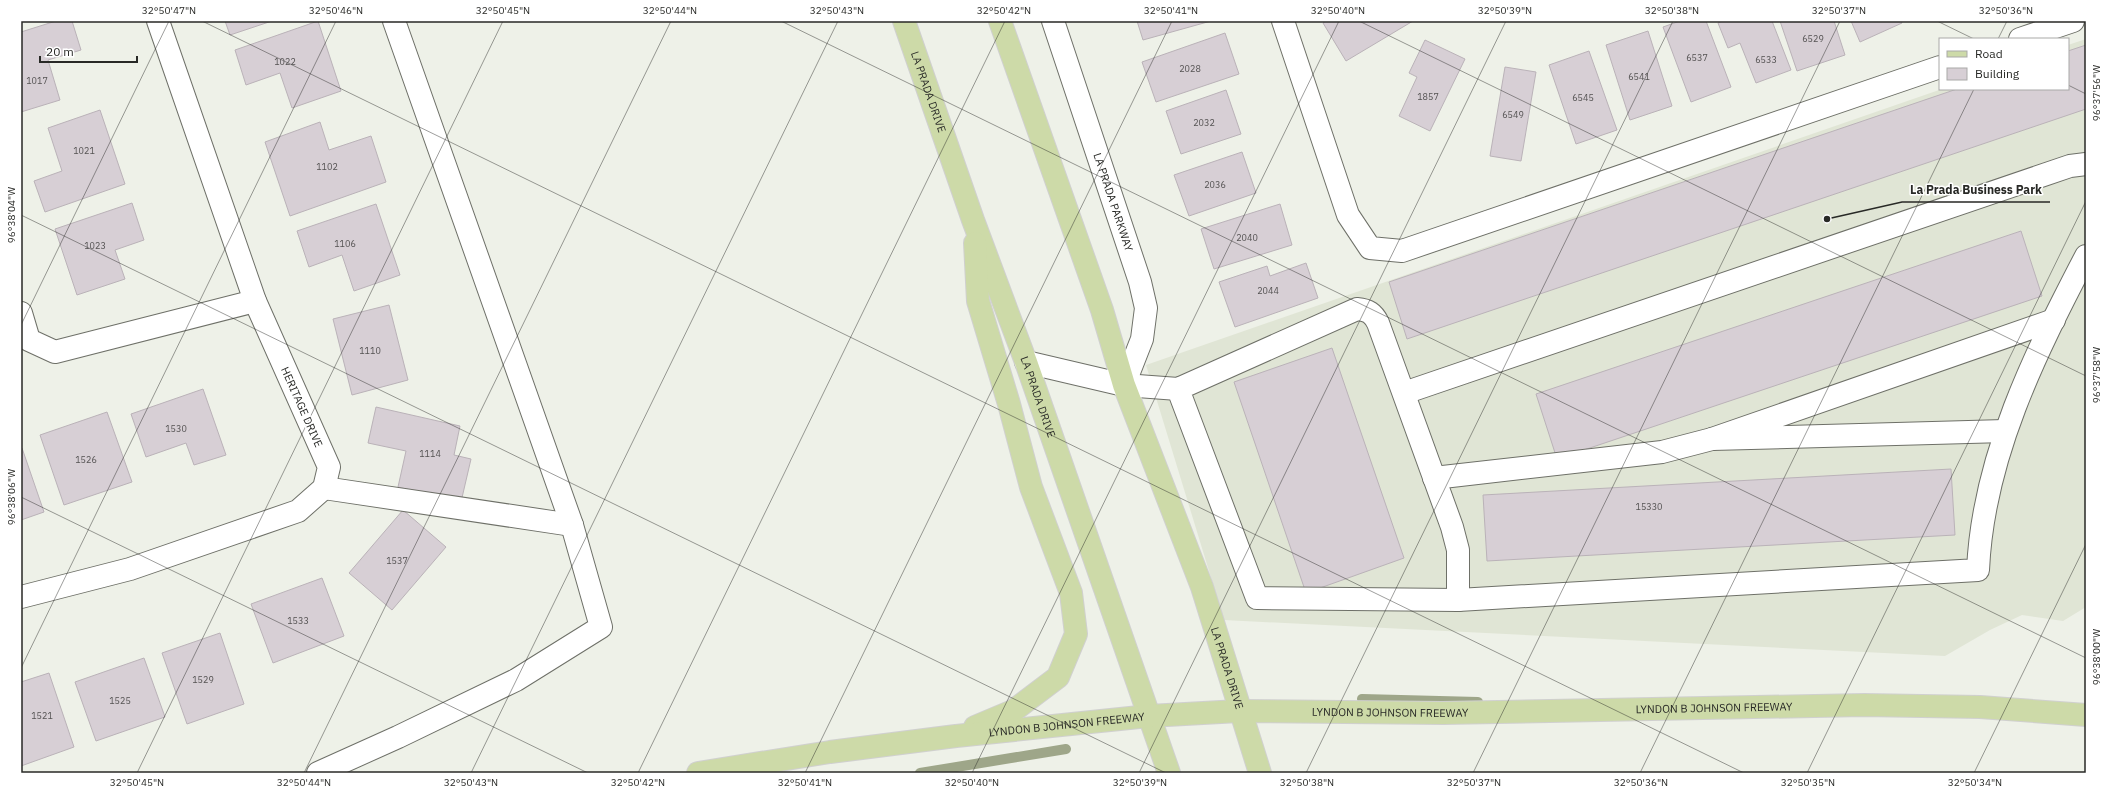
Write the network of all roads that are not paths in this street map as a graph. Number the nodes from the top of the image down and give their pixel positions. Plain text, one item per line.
1 (158, 21) edge
2 (394, 21) edge
3 (904, 21) edge
4 (1000, 21) edge
5 (1053, 21) edge
6 (1283, 21) edge
7 (2073, 21) edge
8 (2023, 38) edge
9 (1939, 67) edge
10 (2086, 164) edge
11 (973, 220) junction
12 (2086, 256) edge
13 (255, 301) junction
14 (21, 312) edge
15 (2054, 320) junction
16 (25, 342) edge
17 (1026, 362) junction
18 (1124, 385) junction
19 (1178, 389) junction
20 (1404, 393) junction
21 (2005, 431) junction
22 (1712, 439) junction
23 (1434, 478) junction
24 (324, 488) junction
25 (572, 525) junction
26 (21, 597) edge
27 (1458, 600) junction
28 (1239, 711) junction
29 (2086, 715) edge
30 (1149, 716) junction
31 (956, 736) junction
32 (318, 773) edge
33 (698, 773) edge
34 (1169, 773) edge
35 (1260, 773) edge

1 - 13 street, HERITAGE DRIVE
2 - 25 street
3 - 11 main road, LA PRADA DRIVE
4 - 18 main road, LA PRADA DRIVE
5 - 18 street, LA PRADA PARKWAY
6 - 9 street
7 - 8 street
10 - 20 street
11 - 17 main road, LA PRADA DRIVE
11 - 31 main road
12 - 15 street
13 - 16 street
13 - 24 street, HERITAGE DRIVE
14 - 16 street
15 - 21 street
15 - 22 street
17 - 18 street
17 - 30 main road, LA PRADA DRIVE
18 - 19 street
18 - 28 main road, LA PRADA DRIVE
19 - 20 street
19 - 27 street
20 - 23 street
21 - 22 street
21 - 27 street
22 - 23 street
23 - 27 street
24 - 25 street
24 - 26 street
25 - 32 street
28 - 29 main road, LYNDON B JOHNSON FREEWAY
28 - 30 main road, LYNDON B JOHNSON FREEWAY
28 - 35 main road, LA PRADA DRIVE
30 - 31 main road, LYNDON B JOHNSON FREEWAY
30 - 34 main road, LA PRADA DRIVE
31 - 33 main road, LYNDON B JOHNSON FREEWAY

